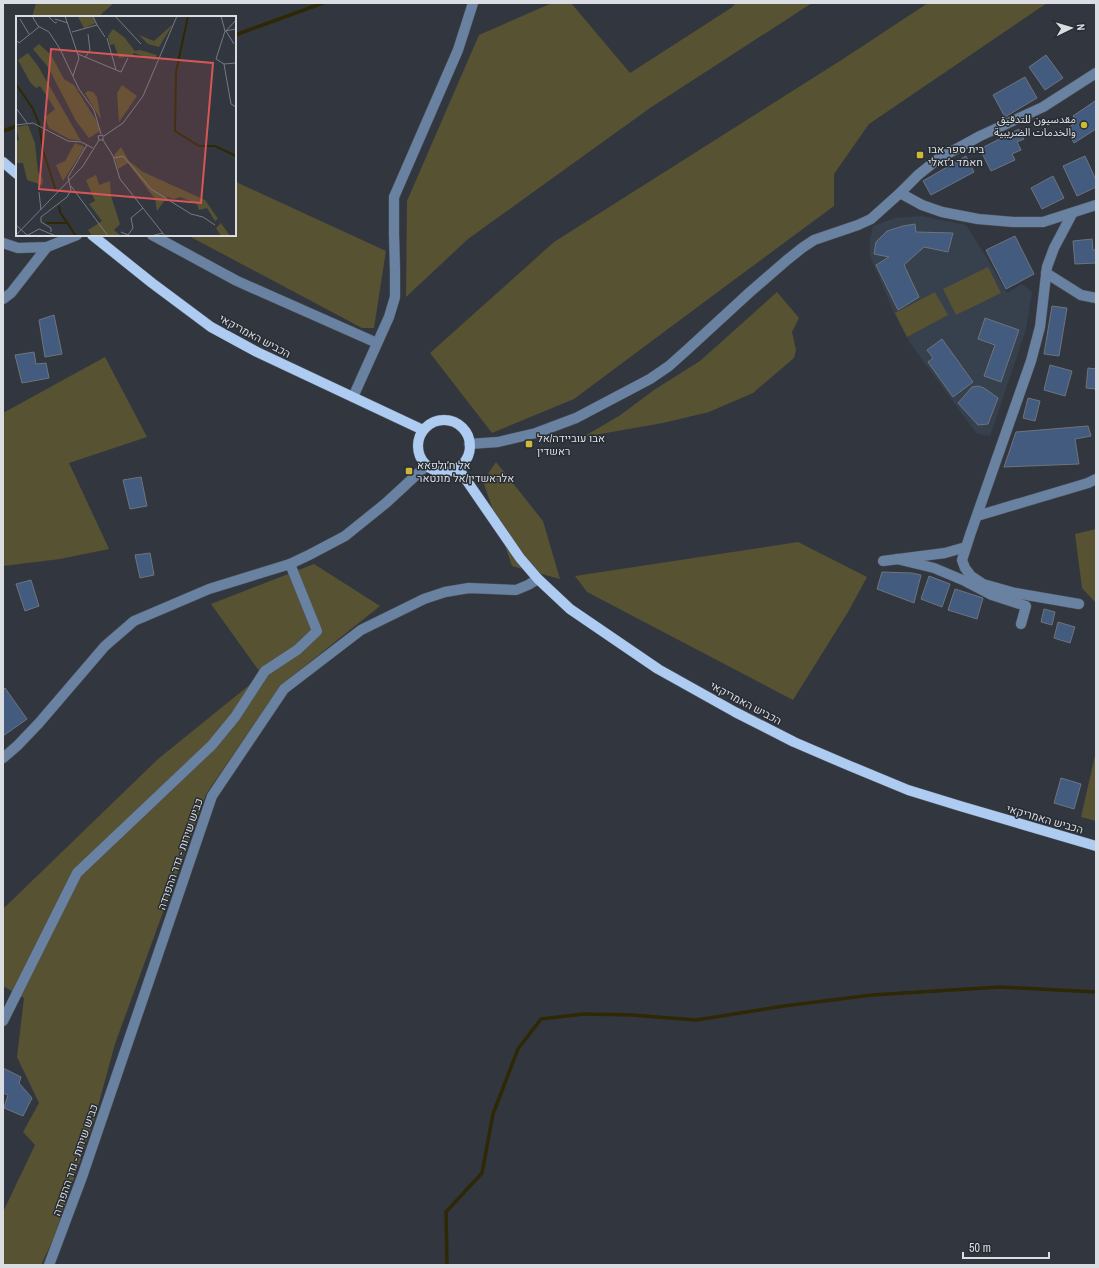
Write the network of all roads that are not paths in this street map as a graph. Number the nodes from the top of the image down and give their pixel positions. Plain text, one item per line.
1 (473, 3) edge
2 (1096, 73) edge
3 (3, 162) edge
4 (16, 173) edge
5 (900, 193) junction
6 (1096, 206) edge
7 (1072, 214) junction
8 (74, 236) edge
9 (93, 236) edge
10 (154, 236) edge
11 (3, 242) edge
12 (47, 247) junction
13 (1046, 274) junction
14 (1096, 298) edge
15 (3, 299) edge
16 (377, 343) junction
17 (353, 397) junction
18 (423, 430) junction
19 (469, 444) junction
20 (426, 466) junction
21 (458, 468) junction
22 (1096, 479) edge
23 (977, 516) junction
24 (966, 547) junction
25 (897, 559) junction
26 (884, 561) dead end
27 (290, 564) junction
28 (538, 578) junction
29 (1079, 604) dead end
30 (1021, 624) dead end
31 (3, 758) edge
32 (1096, 846) edge
33 (3, 1021) edge
34 (49, 1265) edge

1 - 16 street
2 - 5 street
3 - 4 main road
5 - 7 street
5 - 19 street
6 - 7 street
7 - 13 street
8 - 12 street
9 - 17 main road, הכביש האמריקאי
10 - 16 street
11 - 12 street
12 - 15 street
13 - 14 street
13 - 23 street
16 - 17 street
17 - 18 main road, הכביש האמריקאי
18 - 19 main road
18 - 20 main road
19 - 21 main road
20 - 21 main road
20 - 27 street
21 - 28 main road, הכביש האמריקאי
22 - 23 street
23 - 24 street
24 - 25 street
24 - 29 street
25 - 26 street
25 - 30 street
27 - 31 street
27 - 33 street
28 - 32 main road, הכביש האמריקאי
28 - 34 street, כביש שירות - גדר ההפרדה

